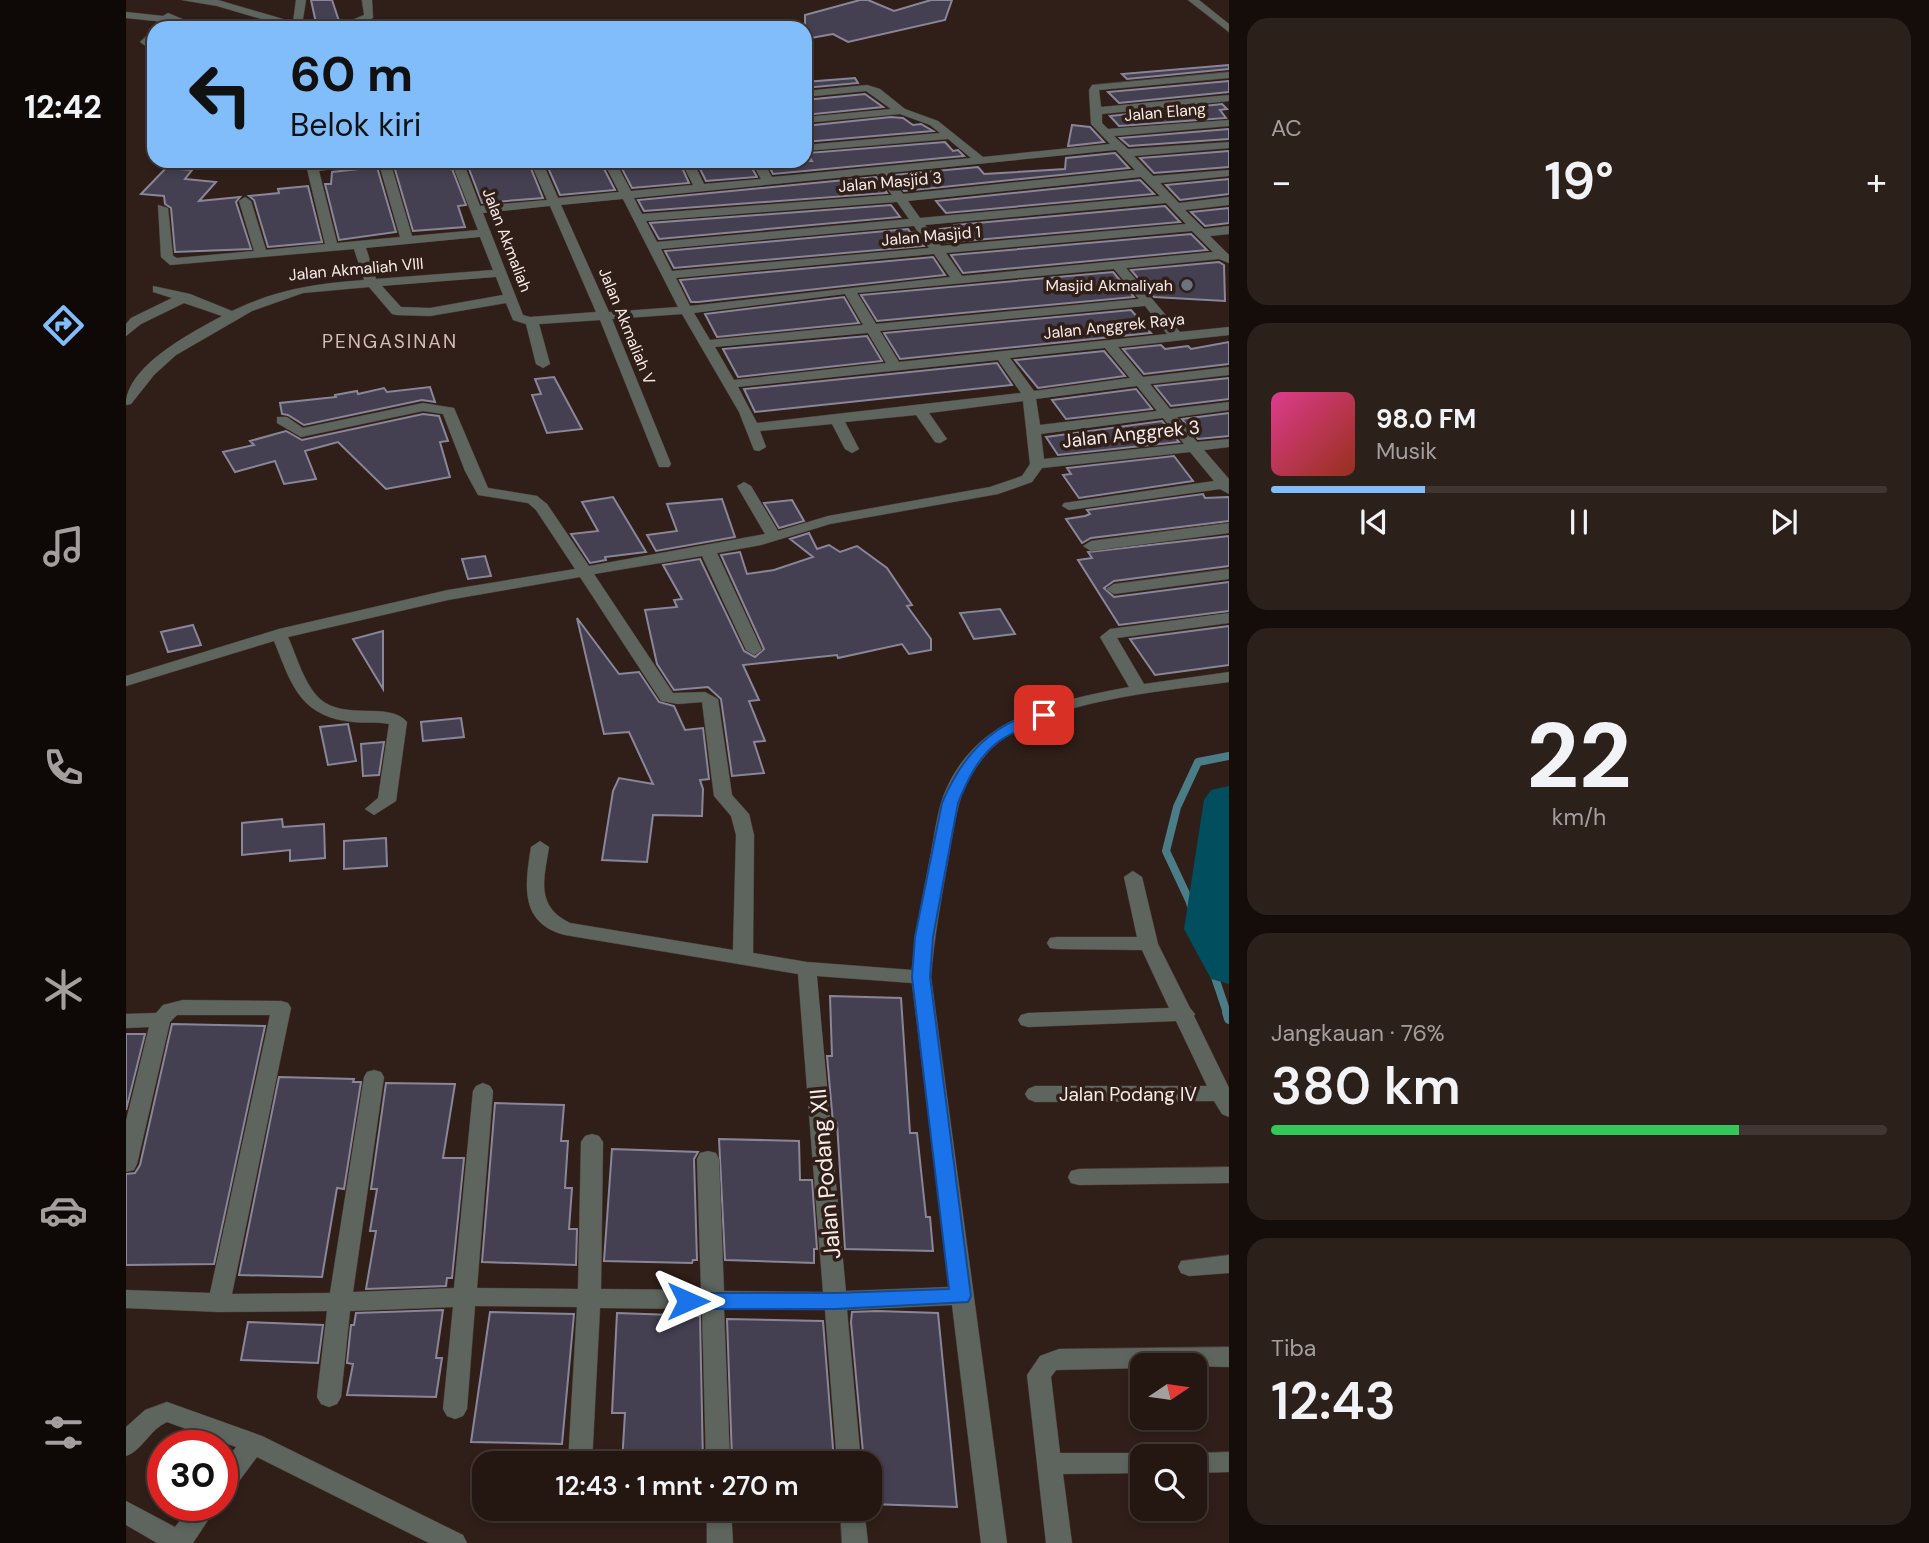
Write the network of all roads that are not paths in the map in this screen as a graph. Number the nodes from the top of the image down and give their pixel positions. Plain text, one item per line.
1 (180, 0) edge
2 (187, 0) edge
3 (244, 0) edge
4 (301, 0) edge
5 (367, 0) edge
6 (1193, 0) edge
7 (218, 3) junction
8 (1229, 11) edge
9 (1209, 13) junction
10 (126, 15) edge
11 (166, 18) junction
12 (164, 21) edge
13 (176, 21) edge
14 (280, 21) edge
15 (300, 21) edge
16 (356, 21) edge
17 (1229, 29) edge
18 (1229, 75) edge
19 (812, 93) edge
20 (1229, 98) edge
21 (901, 111) junction
22 (1096, 111) junction
23 (812, 119) edge
24 (1229, 123) edge
25 (1104, 133) junction
26 (951, 135) junction
27 (1229, 145) edge
28 (812, 147) edge
29 (1121, 150) junction
30 (981, 162) junction
31 (316, 168) edge
32 (386, 168) edge
33 (460, 168) edge
34 (539, 168) edge
35 (613, 168) edge
36 (690, 168) edge
37 (761, 168) edge
38 (881, 172) junction
39 (1229, 173) edge
40 (1147, 176) junction
41 (769, 183) junction
42 (701, 189) junction
43 (626, 195) junction
44 (900, 198) junction
45 (245, 201) dead end
46 (1229, 201) edge
47 (555, 202) junction
48 (1172, 203) junction
49 (162, 208) dead end
50 (477, 210) junction
51 (639, 218) junction
52 (918, 223) junction
53 (1199, 230) junction
54 (1229, 230) edge
55 (485, 233) junction
56 (407, 241) junction
57 (359, 245) junction
58 (653, 246) junction
59 (332, 248) junction
60 (938, 252) junction
61 (261, 254) junction
62 (1227, 259) edge
63 (1117, 265) junction
64 (499, 273) junction
65 (668, 275) junction
66 (959, 280) junction
67 (372, 284) junction
68 (157, 289) dead end
69 (849, 290) junction
70 (185, 297) junction
71 (510, 298) junction
72 (1148, 302) junction
73 (686, 310) junction
74 (234, 316) junction
75 (605, 317) junction
76 (533, 321) junction
77 (873, 328) junction
78 (1229, 331) edge
79 (126, 332) edge
80 (1177, 337) junction
81 (706, 344) junction
82 (1109, 345) junction
83 (1002, 356) junction
84 (543, 364) dead end
85 (895, 367) junction
86 (1229, 371) edge
87 (1140, 381) junction
88 (730, 384) junction
89 (1029, 394) junction
90 (126, 401) edge
91 (1229, 406) edge
92 (920, 410) junction
93 (1168, 413) junction
94 (837, 419) junction
95 (282, 420) dead end
96 (751, 428) junction
97 (1035, 430) junction
98 (940, 439) dead end
99 (1229, 443) edge
100 (759, 447) dead end
101 (1194, 448) junction
102 (852, 449) dead end
103 (664, 464) dead end
104 (1037, 464) junction
105 (1227, 485) edge
106 (744, 486) dead end
107 (1069, 506) dead end
108 (1229, 528) edge
109 (774, 537) junction
110 (1091, 547) dead end
111 (706, 549) junction
112 (584, 569) junction
113 (1229, 574) edge
114 (1114, 589) dead end
115 (1229, 618) edge
116 (279, 634) junction
117 (754, 650) dead end
118 (1229, 677) edge
119 (126, 681) edge
120 (1139, 691) junction
121 (374, 809) dead end
122 (540, 847) dead end
123 (1133, 877) dead end
124 (1058, 943) dead end
125 (1148, 944) junction
126 (743, 958) junction
127 (807, 969) junction
128 (921, 977) junction
129 (1185, 1014) junction
130 (161, 1020) junction
131 (1028, 1020) dead end
132 (126, 1021) edge
133 (374, 1077) dead end
134 (483, 1091) dead end
135 (1035, 1094) dead end
136 (1225, 1101) edge
137 (592, 1142) dead end
138 (708, 1159) dead end
139 (126, 1164) edge
140 (1229, 1175) edge
141 (1079, 1177) dead end
142 (1229, 1264) edge
143 (1189, 1267) dead end
144 (960, 1296) junction
145 (464, 1297) junction
146 (126, 1299) edge
147 (589, 1301) junction
148 (713, 1301) junction
149 (836, 1301) junction
150 (340, 1302) junction
151 (219, 1303) junction
152 (1229, 1357) edge
153 (329, 1397) dead end
154 (455, 1409) dead end
155 (253, 1443) junction
156 (126, 1446) edge
157 (581, 1451) edge
158 (718, 1451) edge
159 (848, 1451) edge
160 (1207, 1462) edge
161 (1229, 1462) edge
162 (238, 1463) edge
163 (1130, 1463) edge
164 (1048, 1464) junction
165 (126, 1512) edge
166 (195, 1521) edge
167 (719, 1521) edge
168 (853, 1521) edge
169 (179, 1543) edge
170 (454, 1543) edge
171 (720, 1543) edge
172 (855, 1543) edge
173 (994, 1543) edge
174 (1059, 1543) edge

1 - 11 street
2 - 7 street
3 - 7 street
4 - 15 street
5 - 16 street
6 - 9 street
7 - 14 street
8 - 9 street
9 - 17 street
10 - 11 street
11 - 12 street
11 - 13 street
18 - 22 street
19 - 21 street
20 - 22 street
21 - 23 street
21 - 26 street
22 - 25 street
24 - 25 street, Jalan Elang
25 - 29 street
26 - 28 street
26 - 30 street
27 - 29 street
29 - 30 street
29 - 40 street
30 - 38 street
31 - 59 street
32 - 56 street
33 - 50 street, Jalan Akmaliah
34 - 47 street, Jalan Akmaliah V
35 - 43 street
36 - 42 street
37 - 41 street
38 - 41 street
38 - 44 street
39 - 40 street, Jalan Masjid 3
40 - 44 street, Jalan Masjid 3
40 - 48 street
41 - 42 street
42 - 43 street
43 - 47 street
43 - 51 street
44 - 51 street, Jalan Masjid 3
44 - 52 street
45 - 61 street
46 - 48 street
47 - 50 street
47 - 75 street, Jalan Akmaliah V
48 - 52 street
48 - 53 street
49 - 61 street
50 - 55 street, Jalan Akmaliah
51 - 58 street
52 - 58 street
52 - 60 street
53 - 54 street, Jalan Masjid 1
53 - 60 street, Jalan Masjid 1
53 - 62 street
55 - 56 street
55 - 64 street, Jalan Akmaliah
56 - 57 street
57 - 59 street
57 - 67 street
58 - 65 street
59 - 61 street
60 - 65 street, Jalan Masjid 1
60 - 66 street
62 - 63 street
63 - 66 street
63 - 72 street
64 - 67 street, Jalan Akmaliah VIII
64 - 71 street, Jalan Akmaliah
65 - 73 street
66 - 69 street
67 - 71 street
67 - 74 street, Jalan Akmaliah VIII
68 - 70 street
69 - 73 street
69 - 77 street
70 - 74 street
70 - 79 street
71 - 76 street, Jalan Akmaliah
72 - 77 street
72 - 80 street
73 - 75 street
73 - 81 street
74 - 90 street, Jalan Akmaliah VIII
75 - 76 street
75 - 103 street, Jalan Akmaliah V
76 - 84 street
77 - 81 street
77 - 85 street
78 - 80 street, Jalan Anggrek Raya
80 - 82 street, Jalan Anggrek Raya
81 - 88 street
82 - 83 street, Jalan Anggrek Raya
82 - 87 street
83 - 85 street, Jalan Anggrek Raya
83 - 89 street
85 - 88 street, Jalan Anggrek Raya
86 - 87 street
87 - 89 street
87 - 93 street
88 - 96 street
89 - 92 street
89 - 97 street
91 - 93 street
92 - 94 street
92 - 98 street
93 - 97 street
93 - 101 street
94 - 96 street
94 - 102 street
95 - 112 street
96 - 100 street
97 - 104 street
99 - 101 street, Jalan Anggrek 3
101 - 104 street, Jalan Anggrek 3
101 - 105 street
104 - 109 street
105 - 107 street
106 - 109 street
108 - 110 street
109 - 111 street
111 - 112 street
111 - 117 street
112 - 116 street
112 - 126 street
113 - 114 street
115 - 120 street
116 - 119 street
116 - 121 street
118 - 120 street
120 - 128 street
122 - 126 street
123 - 125 street
124 - 125 street
125 - 129 street
126 - 127 street
127 - 128 street
127 - 149 street, Jalan Podang XII
128 - 144 street
129 - 131 street
129 - 136 street
130 - 132 street
130 - 139 street
130 - 151 street
133 - 150 street
134 - 145 street
135 - 136 street, Jalan Podang IV
137 - 147 street
138 - 148 street
140 - 141 street
142 - 143 street
144 - 149 street
144 - 173 street
145 - 147 street
145 - 150 street
145 - 154 street
146 - 151 street
147 - 148 street
147 - 157 street
148 - 149 street
148 - 158 street
149 - 159 street, Jalan Podang XII
150 - 151 street
150 - 153 street
152 - 164 street
155 - 156 street
155 - 162 street
155 - 170 street
160 - 161 street
163 - 164 street
164 - 174 street
165 - 169 street
166 - 169 street
167 - 171 street
168 - 172 street

